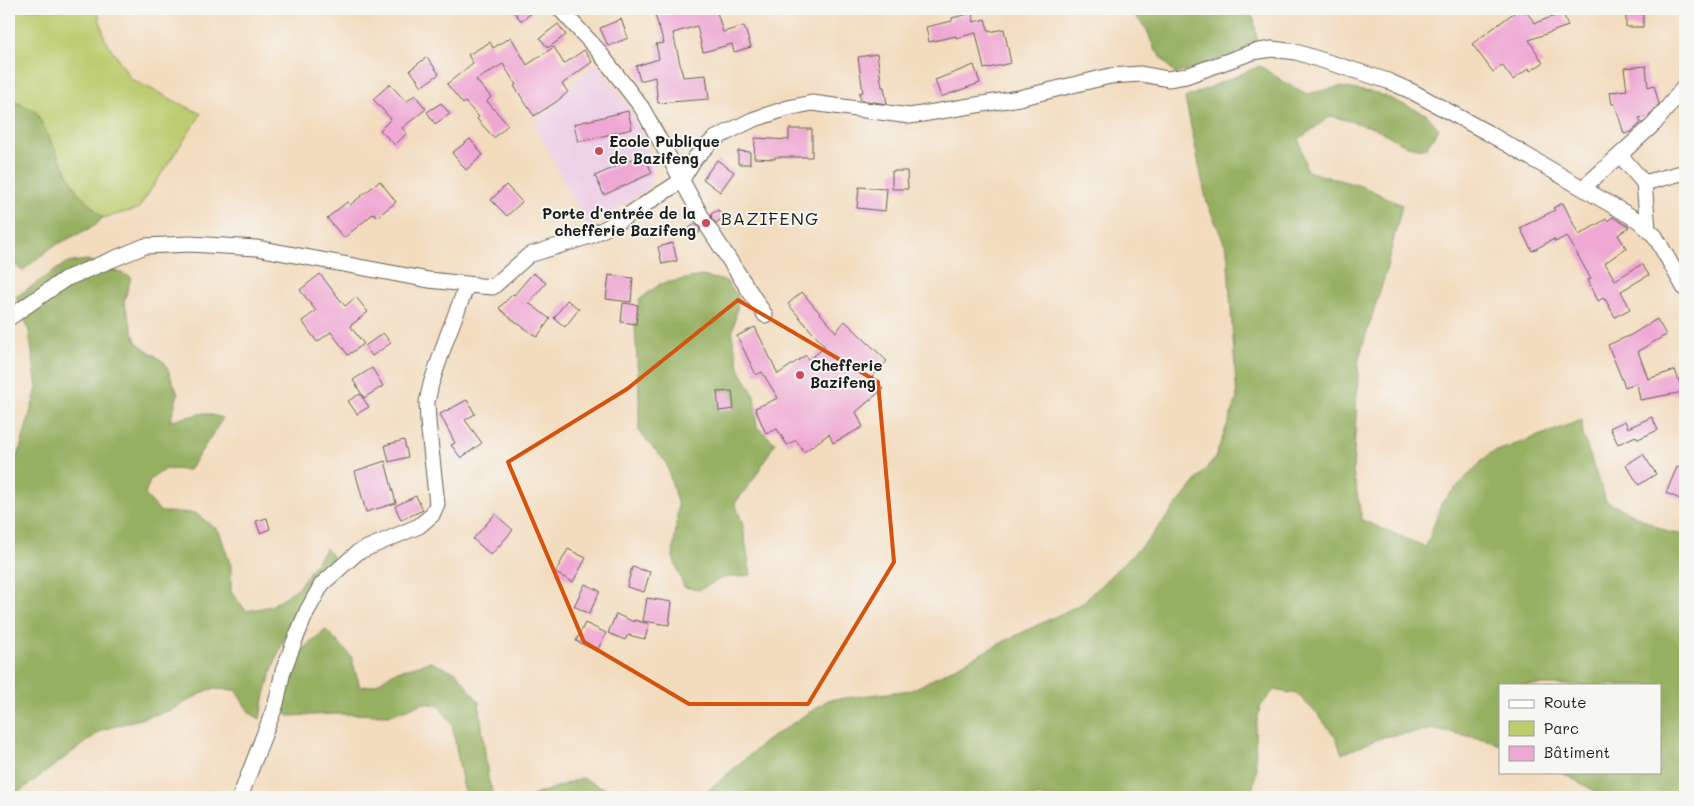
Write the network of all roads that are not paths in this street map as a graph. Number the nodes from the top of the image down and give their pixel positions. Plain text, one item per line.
1 (560, 9) edge
2 (1685, 86) edge
3 (1620, 155) junction
4 (1685, 172) edge
5 (681, 181) junction
6 (1644, 183) junction
7 (1583, 188) junction
8 (1648, 229) junction
9 (493, 287) junction
10 (1685, 289) edge
11 (765, 315) dead end
12 (9, 318) edge
13 (240, 797) edge

1 - 5 street
2 - 3 street
3 - 6 street
3 - 7 street
4 - 6 street
5 - 7 street
5 - 9 street
5 - 11 street
6 - 8 street
7 - 8 street
8 - 10 street
9 - 12 street
9 - 13 street

